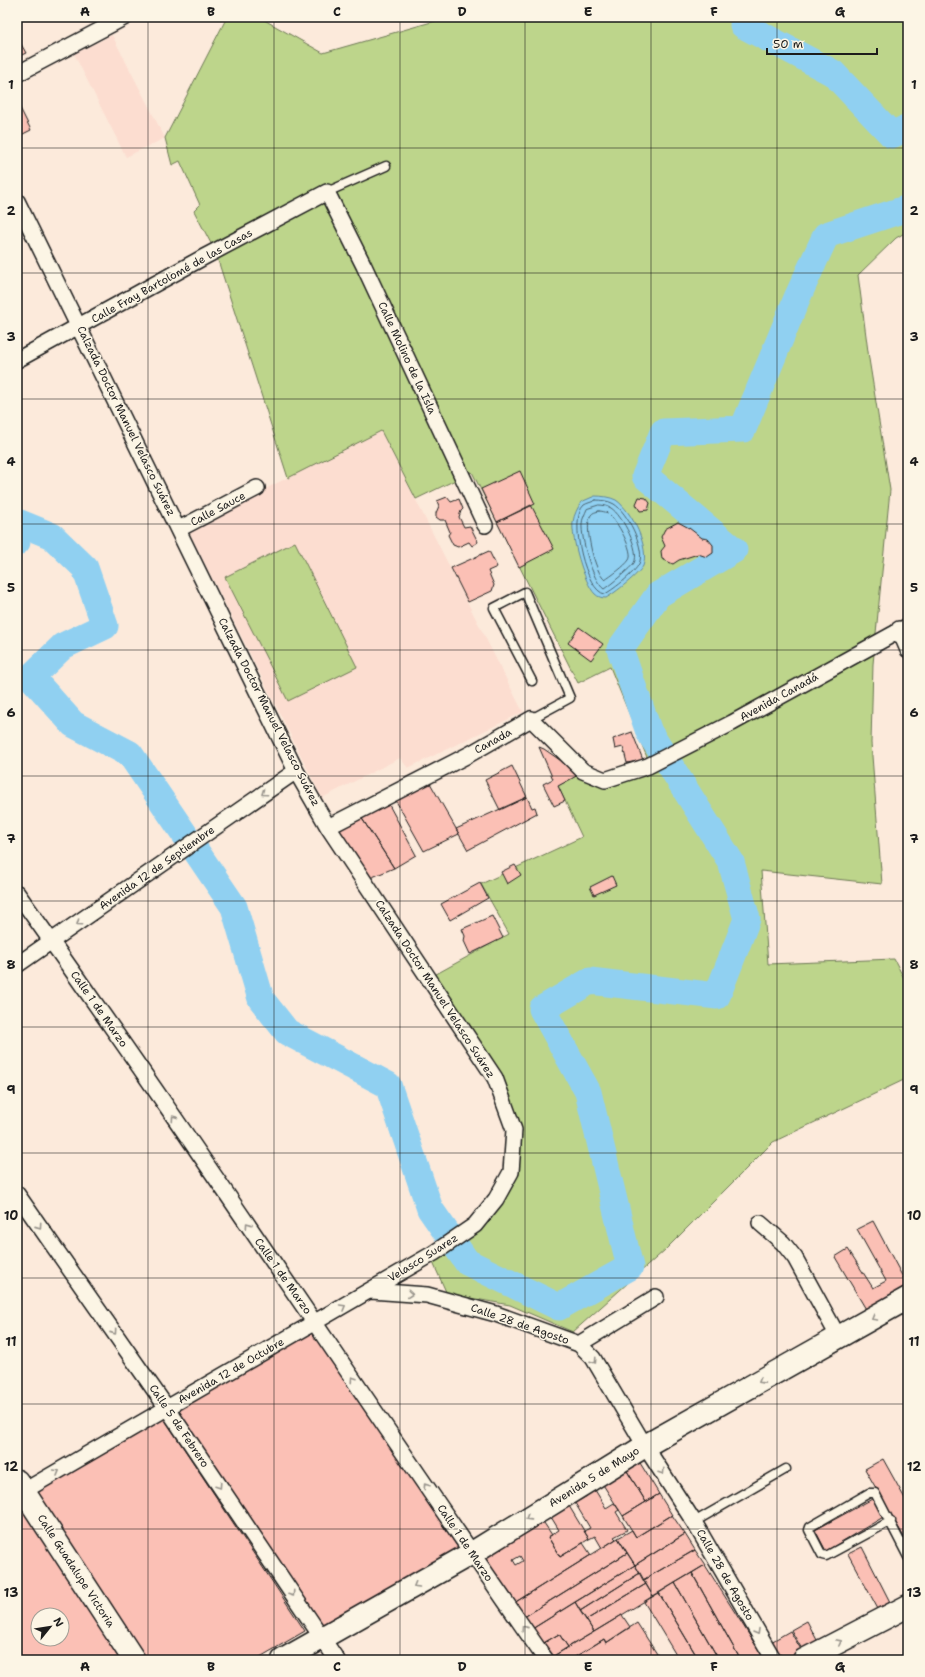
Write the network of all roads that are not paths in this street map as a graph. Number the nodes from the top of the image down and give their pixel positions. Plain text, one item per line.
1 (125, 17) edge
2 (17, 74) edge
3 (386, 166) dead end
4 (327, 192) junction
5 (17, 201) edge
6 (80, 326) junction
7 (17, 360) edge
8 (257, 488) dead end
9 (485, 525) dead end
10 (179, 529) junction
11 (904, 628) edge
12 (908, 650) edge
13 (532, 681) dead end
14 (532, 719) junction
15 (296, 771) junction
16 (328, 827) junction
17 (17, 893) edge
18 (52, 942) junction
19 (17, 965) edge
20 (17, 1194) edge
21 (760, 1224) dead end
22 (475, 1225) joint
23 (371, 1291) junction
24 (656, 1297) dead end
25 (908, 1298) edge
26 (315, 1322) junction
27 (839, 1338) junction
28 (580, 1344) junction
29 (167, 1408) junction
30 (644, 1446) junction
31 (786, 1469) dead end
32 (19, 1489) edge
33 (891, 1521) junction
34 (694, 1522) junction
35 (472, 1553) junction
36 (908, 1557) edge
37 (908, 1606) edge
38 (322, 1639) junction
39 (134, 1660) edge
40 (282, 1660) edge
41 (337, 1660) edge
42 (546, 1660) edge
43 (774, 1660) edge
44 (804, 1660) edge

1 - 2 street
3 - 4 lane
4 - 6 street, Calle Fray Bartolomé de las Casas
4 - 9 street, Calle Molino de la Isla
5 - 6 street, Calzada Doctor Manuel Velasco Suárez
6 - 7 street, Calle Fray Bartolomé de las Casas
6 - 10 street, Calzada Doctor Manuel Velasco Suárez
8 - 10 street, Calle Sauce
10 - 15 street, Calzada Doctor Manuel Velasco Suárez
11 - 12 street
11 - 14 street, Avenida Canadá
13 - 14 lane
14 - 16 street, Canada
15 - 16 street, Calzada Doctor Manuel Velasco Suárez
15 -> 18 street, Avenida 12 de Septiembre
16 - 22 street, Calzada Doctor Manuel Velasco Suárez
17 - 18 street, Calle 1 de Marzo
18 - 19 street, Avenida 12 de Septiembre
26 -> 18 street, Calle 1 de Marzo
20 -> 29 street, Calle 5 de Febrero
21 - 27 street
22 - 23 street, Velasco Suarez
26 -> 23 street
23 -> 28 street, Calle 28 de Agosto
24 - 28 street
25 -> 27 main road, Avenida 5 de Mayo
26 - 29 street, Avenida 12 de Octubre
35 -> 26 street, Calle 1 de Marzo
27 -> 30 main road, Avenida 5 de Mayo
28 -> 30 street, Calle 28 de Agosto
32 -> 29 street, Avenida 12 de Octubre
29 -> 38 street, Calle 5 de Febrero
30 -> 34 street, Calle 28 de Agosto
30 -> 35 main road, Avenida 5 de Mayo
31 - 34 lane
32 - 39 main road, Calle Guadalupe Victoria
33 - 33 lane
33 - 36 lane
34 -> 43 street, Calle 28 de Agosto
35 -> 38 main road, Avenida 5 de Mayo
42 -> 35 street, Calle 1 de Marzo
44 -> 37 main road
38 - 40 main road, Avenida 5 de Mayo
38 - 41 street, Calle 5 de Febrero

